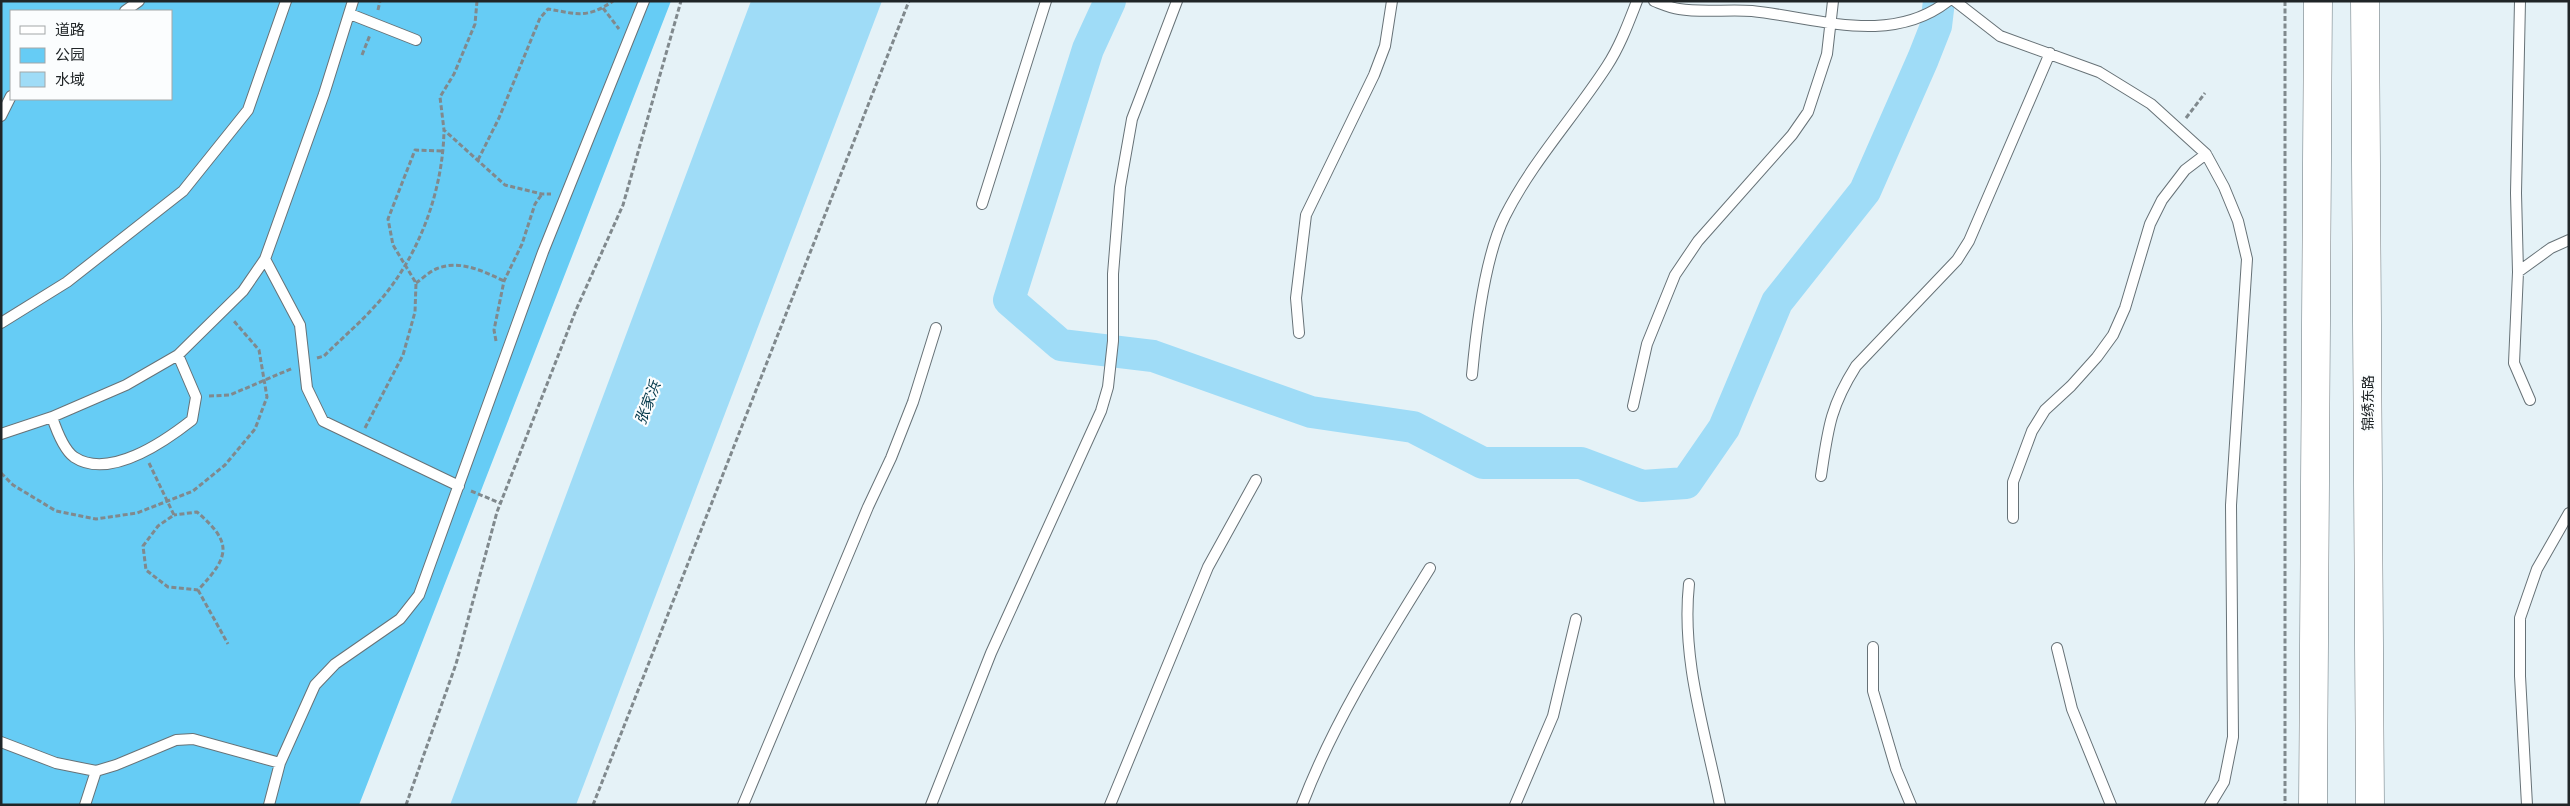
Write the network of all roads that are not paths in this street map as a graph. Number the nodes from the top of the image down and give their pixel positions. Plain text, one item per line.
1 (138, 1) edge
2 (286, 1) edge
3 (353, 1) edge
4 (644, 1) edge
5 (1046, 1) edge
6 (1177, 1) edge
7 (1392, 1) edge
8 (1637, 1) edge
9 (1654, 1) edge
10 (1833, 1) edge
11 (1955, 1) edge
12 (2318, 1) edge
13 (2365, 1) edge
14 (2520, 1) edge
15 (1946, 3) edge
16 (126, 10) edge
17 (350, 14) junction
18 (1832, 24) junction
19 (416, 40) dead end
20 (2050, 53) junction
21 (10, 98) edge
22 (1, 116) edge
23 (2206, 154) junction
24 (982, 204) dead end
25 (2569, 240) edge
26 (265, 259) junction
27 (2518, 272) junction
28 (1, 323) edge
29 (936, 328) dead end
30 (1299, 333) dead end
31 (178, 355) junction
32 (1472, 375) dead end
33 (2530, 400) dead end
34 (1633, 406) dead end
35 (52, 417) junction
36 (1, 434) edge
37 (1821, 476) dead end
38 (1256, 480) dead end
39 (459, 486) junction
40 (2569, 513) edge
41 (2013, 518) dead end
42 (1430, 568) dead end
43 (1689, 584) dead end
44 (1576, 619) dead end
45 (1873, 647) dead end
46 (2057, 648) dead end
47 (1, 742) edge
48 (280, 763) junction
49 (96, 771) junction
50 (85, 805) edge
51 (269, 805) edge
52 (743, 805) edge
53 (931, 805) edge
54 (1110, 805) edge
55 (1302, 805) edge
56 (1515, 805) edge
57 (1720, 805) edge
58 (1911, 805) edge
59 (2111, 805) edge
60 (2210, 805) edge
61 (2314, 805) edge
62 (2370, 805) edge
63 (2527, 805) edge

1 - 16 lane
2 - 28 lane
3 - 17 lane
4 - 39 lane
5 - 24 lane
6 - 53 lane
7 - 30 lane
8 - 32 lane
9 - 18 lane
10 - 18 lane
11 - 20 lane
12 - 61 main road
13 - 62 main road, 锦绣东路
14 - 27 lane
15 - 18 lane
17 - 19 lane
17 - 26 lane
18 - 34 lane
20 - 23 lane
20 - 37 lane
21 - 22 lane
23 - 41 lane
23 - 60 lane
25 - 27 lane
26 - 31 lane
26 - 39 lane
27 - 33 lane
29 - 52 lane
31 - 35 lane
31 - 35 lane
35 - 36 lane
38 - 54 lane
39 - 48 lane
40 - 63 lane
42 - 55 lane
43 - 57 lane
44 - 56 lane
45 - 58 lane
46 - 59 lane
47 - 49 lane
48 - 49 lane
48 - 51 lane
49 - 50 lane

